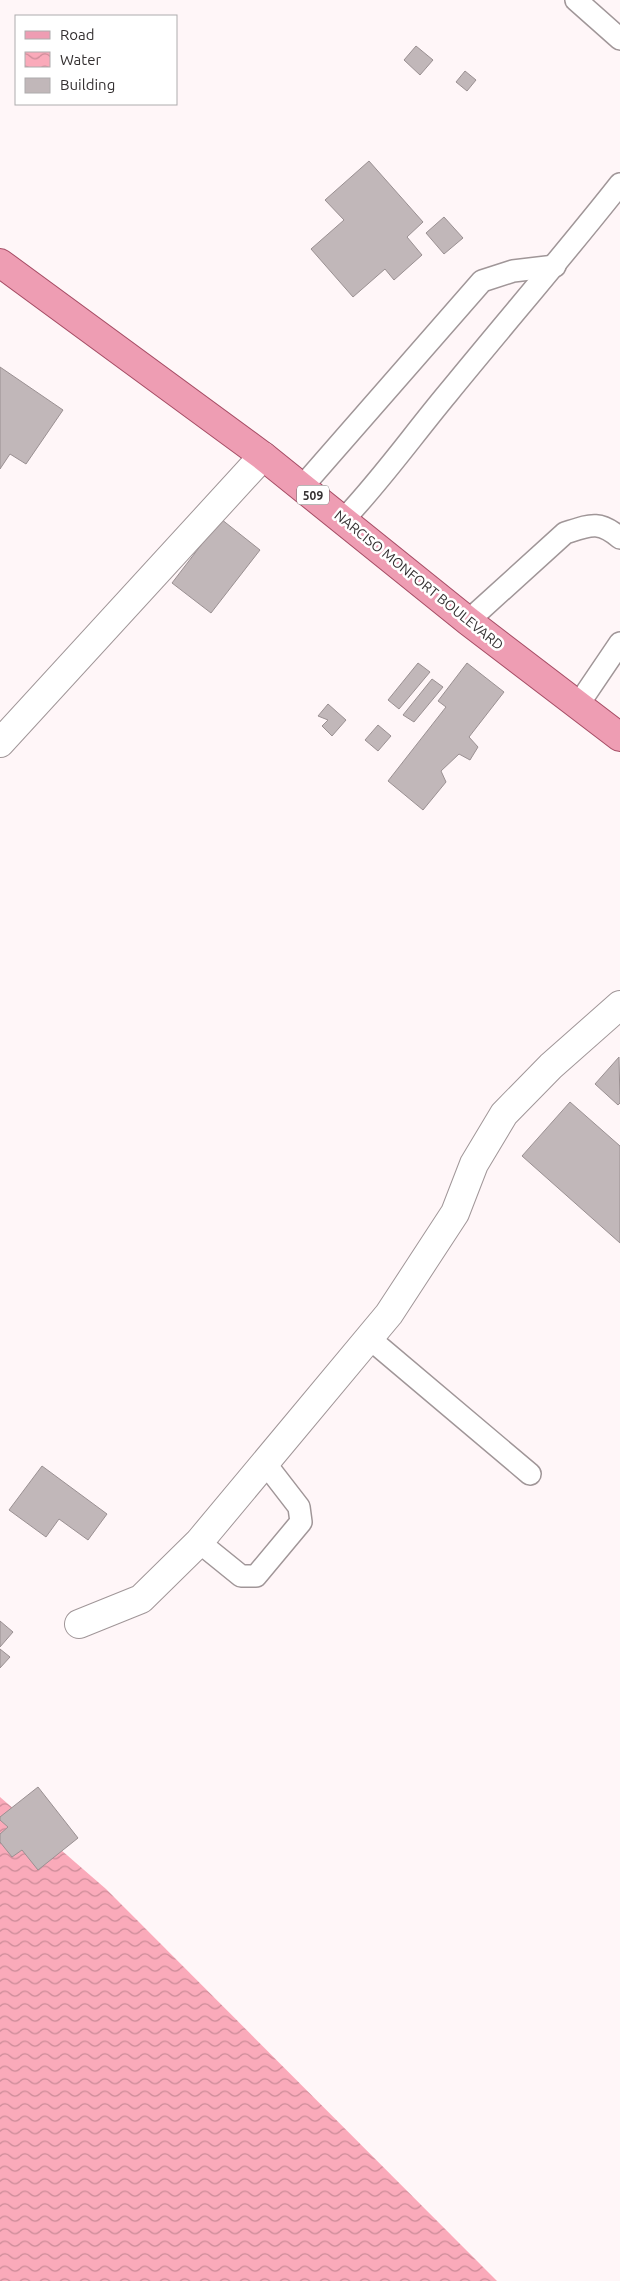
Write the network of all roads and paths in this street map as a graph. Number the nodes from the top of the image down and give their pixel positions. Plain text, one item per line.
1 (576, 0) edge
2 (620, 39) edge
3 (620, 184) edge
4 (0, 263) edge
5 (555, 266) junction
6 (263, 456) junction
7 (302, 487) junction
8 (344, 520) junction
9 (620, 538) edge
10 (468, 621) junction
11 (620, 643) edge
12 (578, 705) junction
13 (620, 737) edge
14 (0, 743) edge
15 (620, 1005) edge
16 (370, 1338) junction
17 (265, 1463) junction
18 (530, 1474) dead end
19 (199, 1542) junction
20 (79, 1624) dead end

1 - 2 lane
3 - 5 lane
4 - 6 main road, NARCISO MONFORT BOULEVARD / 509
5 - 7 lane
5 - 8 lane
6 - 7 main road, NARCISO MONFORT BOULEVARD / 509
6 - 14 street
7 - 8 main road, NARCISO MONFORT BOULEVARD / 509
8 - 10 main road, NARCISO MONFORT BOULEVARD / 509
9 - 10 lane
10 - 12 main road, NARCISO MONFORT BOULEVARD / 509
11 - 12 lane
12 - 13 main road, NARCISO MONFORT BOULEVARD / 509
15 - 16 street
16 - 17 street
16 - 18 lane
17 - 19 street
17 - 19 lane
19 - 20 street

